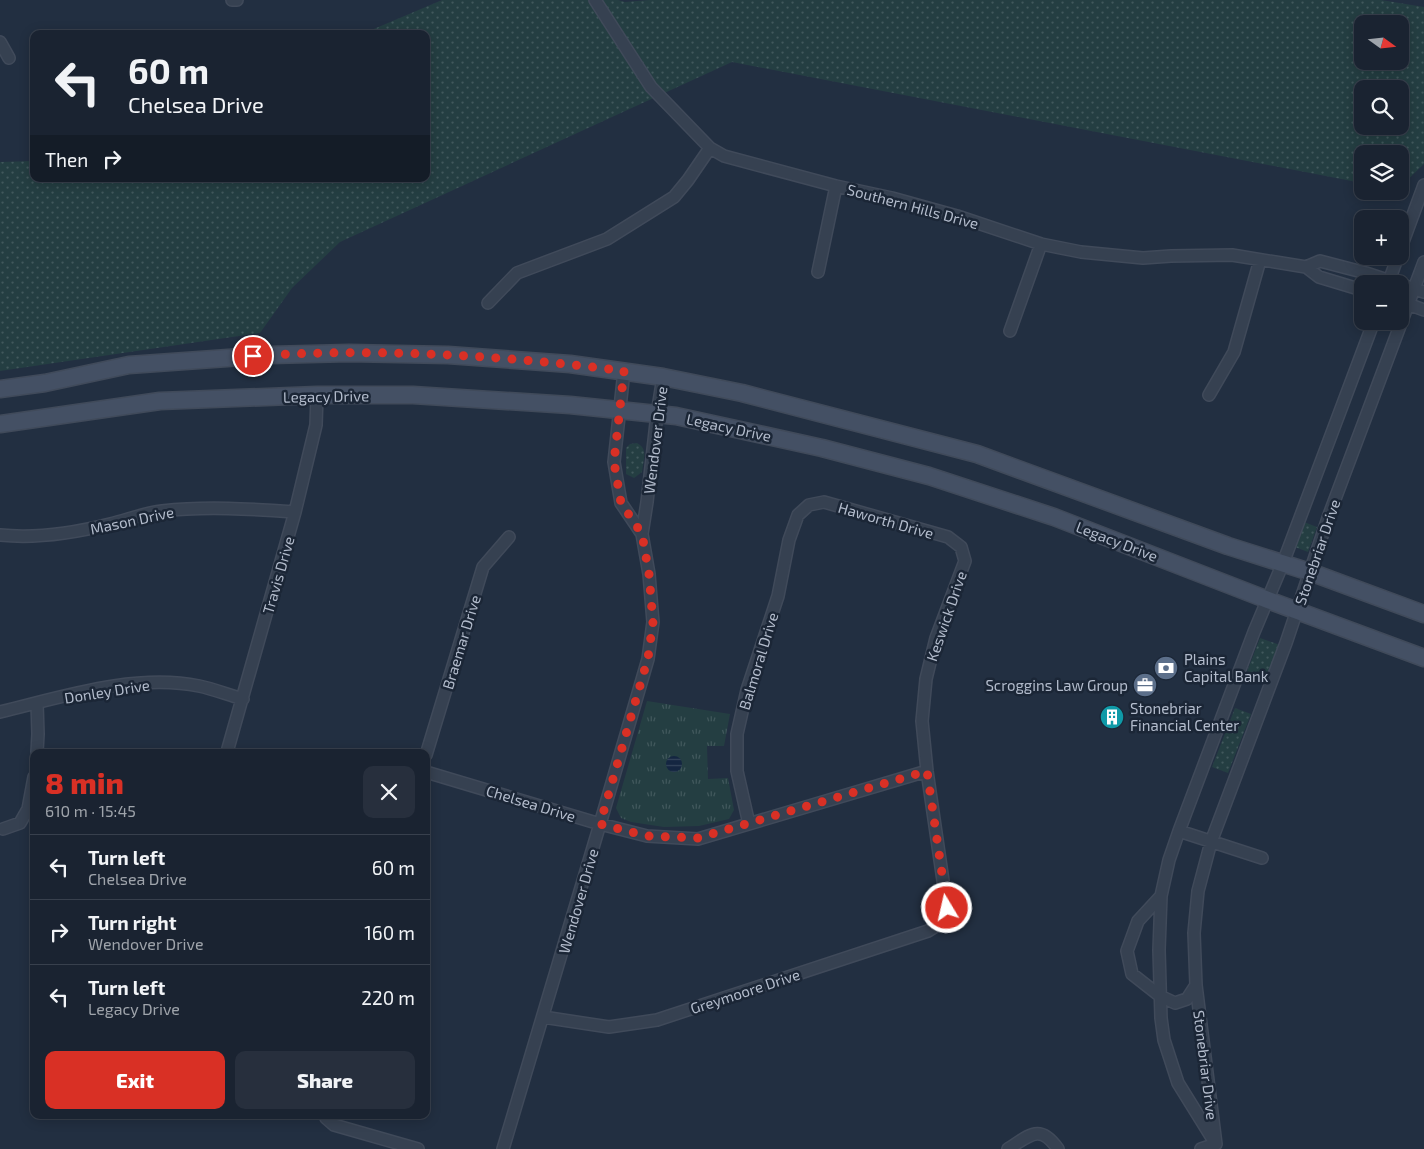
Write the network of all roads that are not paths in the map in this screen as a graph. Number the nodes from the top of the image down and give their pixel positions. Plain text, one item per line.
1 (232, 0) edge
2 (237, 0) edge
3 (595, 0) edge
4 (0, 42) edge
5 (9, 58) dead end
6 (710, 148) junction
7 (1424, 185) edge
8 (836, 186) junction
9 (1409, 226) edge
10 (1041, 244) junction
11 (1260, 260) junction
12 (1424, 262) edge
13 (1306, 267) junction
14 (818, 272) dead end
15 (1365, 275) edge
16 (1354, 288) edge
17 (1419, 290) edge
18 (1409, 298) edge
19 (488, 303) dead end
20 (1409, 304) edge
21 (1424, 310) edge
22 (1371, 330) edge
23 (1394, 330) edge
24 (1010, 331) dead end
25 (624, 371) junction
26 (663, 377) junction
27 (0, 389) edge
28 (317, 395) junction
29 (1209, 395) dead end
30 (620, 410) junction
31 (657, 414) junction
32 (0, 424) edge
33 (809, 505) joint
34 (295, 512) junction
35 (642, 534) junction
36 (0, 535) edge
37 (509, 537) dead end
38 (961, 547) joint
39 (1283, 563) junction
40 (1310, 572) junction
41 (1268, 600) junction
42 (1297, 610) junction
43 (1424, 614) edge
44 (1424, 658) edge
45 (243, 699) junction
46 (37, 703) junction
47 (0, 712) edge
48 (37, 749) edge
49 (228, 749) edge
50 (428, 749) edge
51 (927, 771) junction
52 (430, 773) edge
53 (30, 798) edge
54 (600, 824) junction
55 (749, 824) junction
56 (3, 829) dead end
57 (1179, 831) junction
58 (1211, 842) junction
59 (1262, 858) dead end
60 (1161, 896) junction
61 (941, 923) joint
62 (1196, 985) junction
63 (1160, 996) junction
64 (543, 1017) junction
65 (327, 1119) edge
66 (1217, 1147) edge
67 (418, 1149) edge
68 (503, 1149) edge
69 (1008, 1149) edge
70 (1058, 1149) edge
71 (1201, 1149) edge

1 - 2 street
3 - 6 street, Southern Hills Drive
4 - 5 street
6 - 8 street, Southern Hills Drive
6 - 19 street
7 - 9 street
8 - 10 street, Southern Hills Drive
8 - 14 street
10 - 11 street, Southern Hills Drive
10 - 24 street
11 - 13 street, Southern Hills Drive
11 - 29 street
12 - 17 street, Stonebriar Drive
13 - 15 street, Southern Hills Drive
13 - 16 street, Southern Hills Drive
17 - 18 street, Stonebriar Drive
20 - 21 street
22 - 39 street, Stonebriar Drive
23 - 40 street, Stonebriar Drive
25 - 26 main road
25 - 27 main road
25 - 30 street, Wendover Drive
26 - 31 street, Wendover Drive
26 - 39 main road
28 - 30 main road, Legacy Drive
28 - 32 main road, Legacy Drive
28 - 34 street, Travis Drive
30 - 31 main road, Legacy Drive
30 - 35 street, Wendover Drive
31 - 35 street, Wendover Drive
31 - 41 main road, Legacy Drive
33 - 38 street, Haworth Drive
33 - 55 street, Balmoral Drive
34 - 36 street, Mason Drive
34 - 45 street, Travis Drive
35 - 54 street, Wendover Drive
37 - 50 street, Braemar Drive
38 - 51 street, Keswick Drive
39 - 40 main road
39 - 41 street, Stonebriar Drive
40 - 42 street, Stonebriar Drive
40 - 43 main road
41 - 42 main road, Legacy Drive
41 - 57 street, Stonebriar Drive
42 - 44 main road, Legacy Drive
42 - 58 street, Stonebriar Drive
45 - 46 street, Donley Drive
45 - 49 street, Travis Drive
46 - 47 street, Donley Drive
46 - 48 street
51 - 55 street, Chelsea Drive
51 - 61 street, Keswick Drive
52 - 54 street, Chelsea Drive
53 - 56 street
54 - 55 street, Chelsea Drive
54 - 64 street, Wendover Drive
57 - 58 street
57 - 60 street, Stonebriar Drive
58 - 59 street
58 - 62 street, Stonebriar Drive
60 - 63 street, Stonebriar Drive
60 - 63 street, Stonebriar Drive
61 - 64 street, Greymoore Drive
62 - 63 street, Stonebriar Drive
62 - 66 street, Stonebriar Drive
63 - 66 street, Stonebriar Drive
64 - 68 street, Wendover Drive
65 - 67 street
66 - 71 street
69 - 70 street

